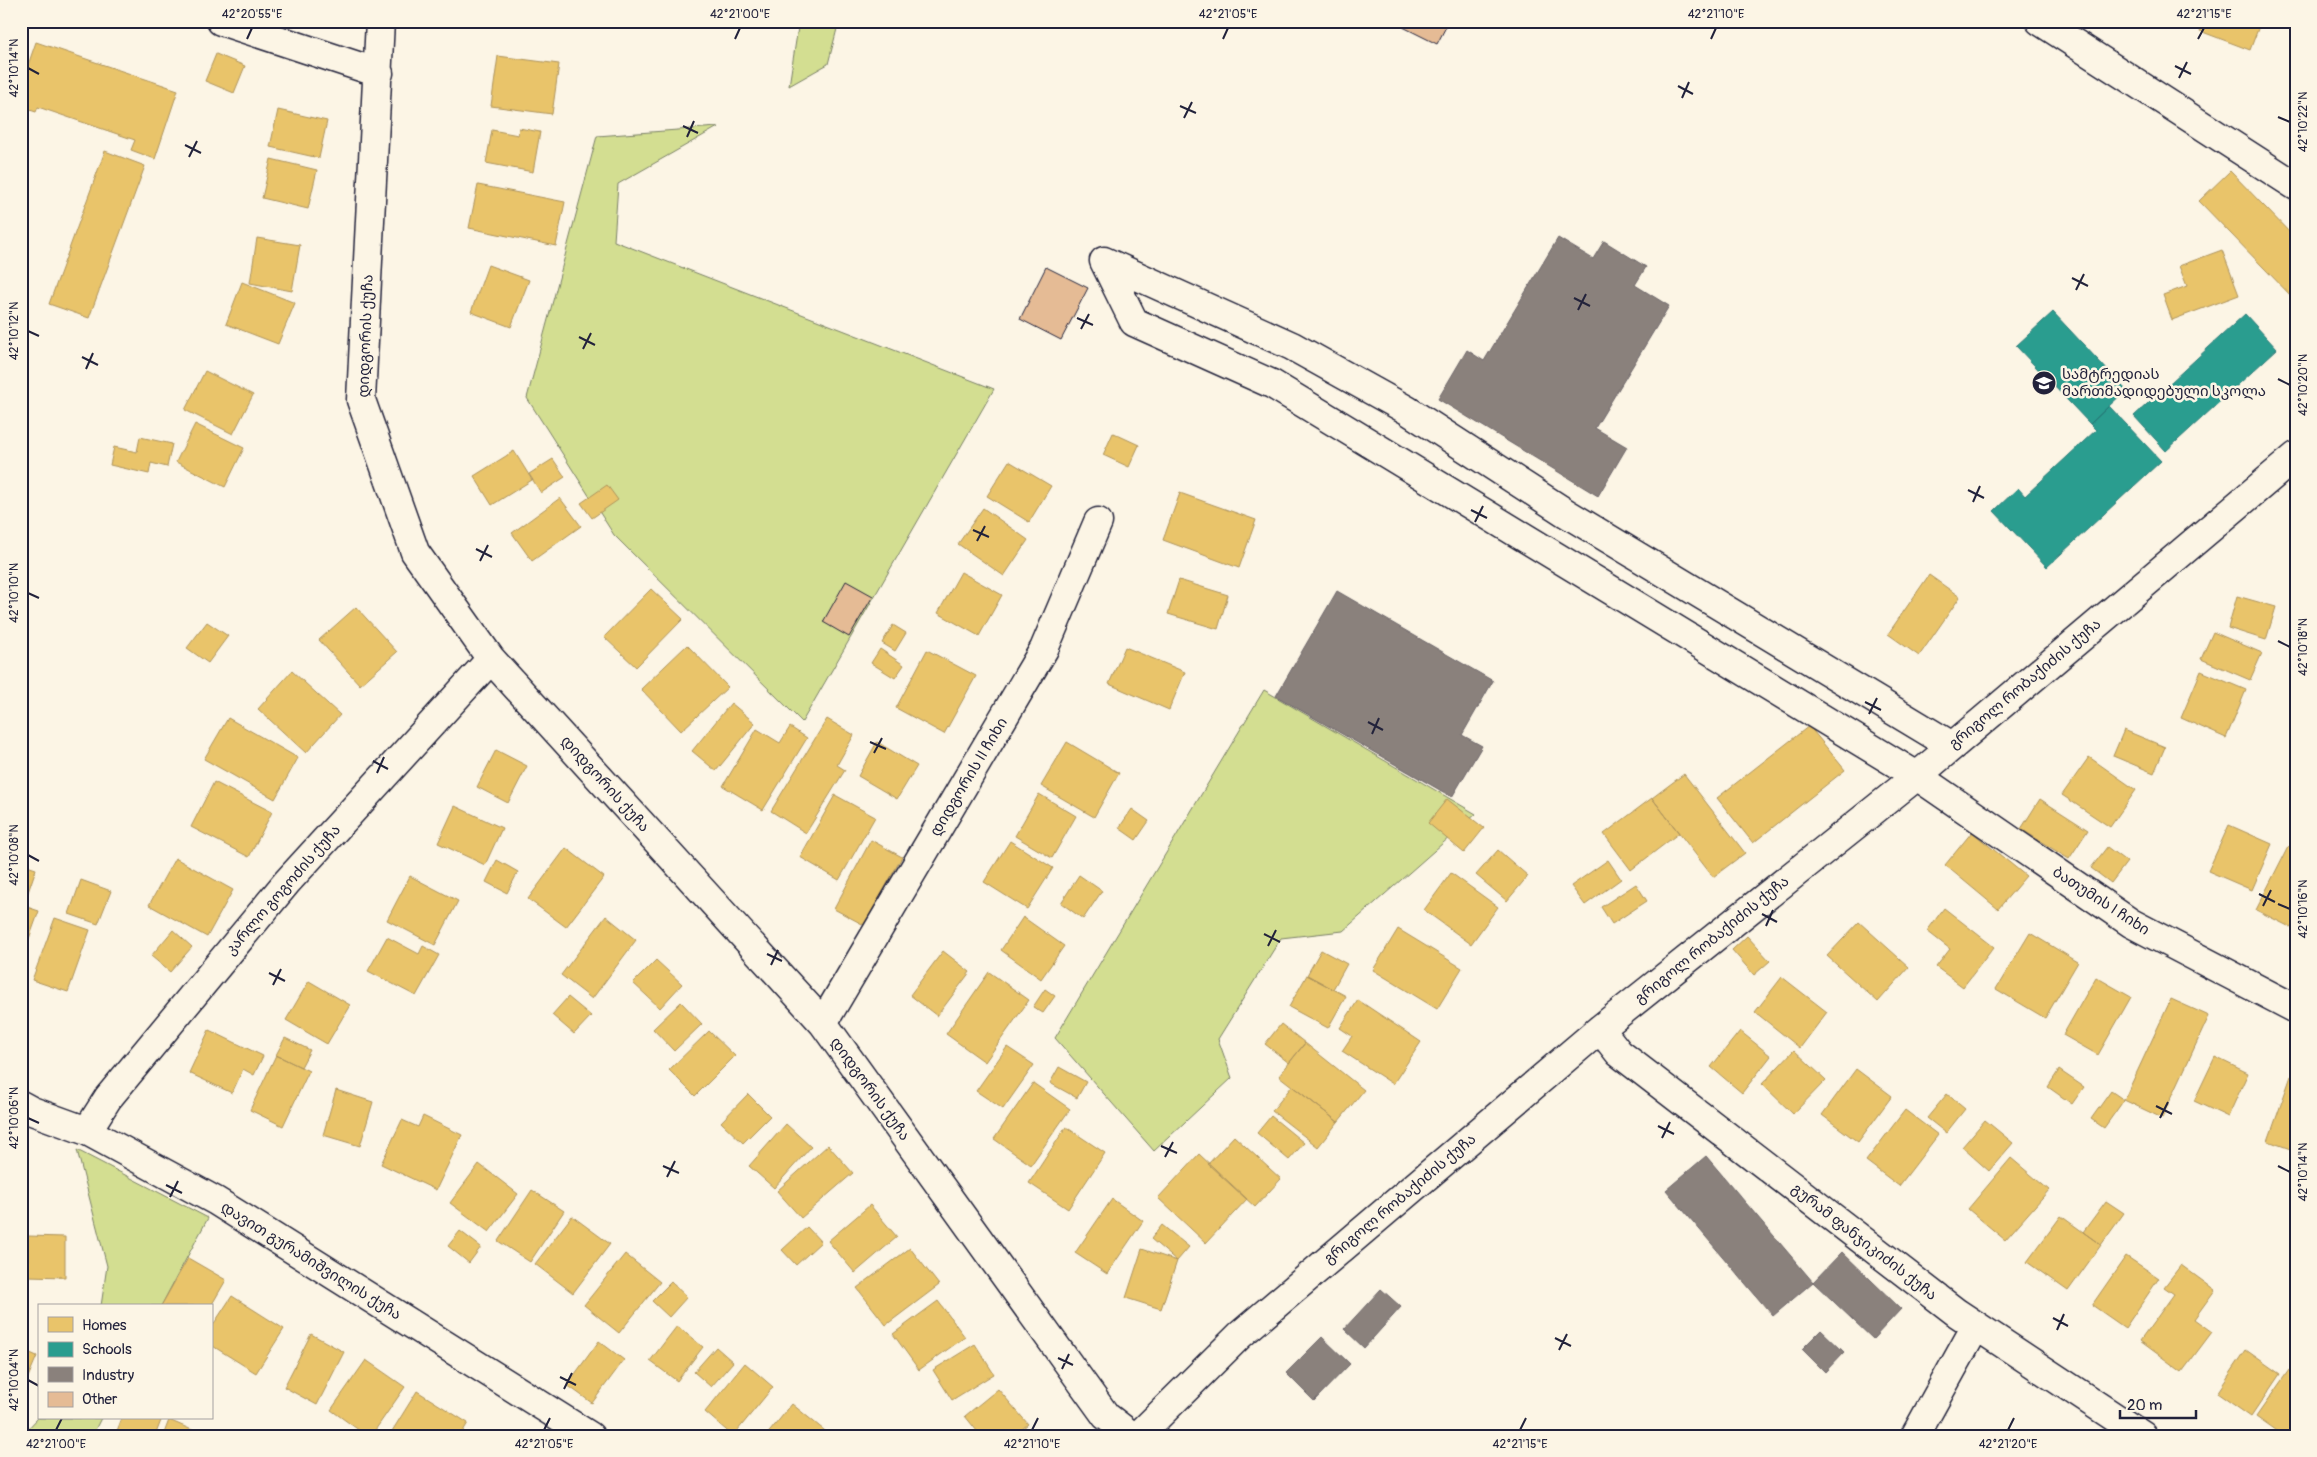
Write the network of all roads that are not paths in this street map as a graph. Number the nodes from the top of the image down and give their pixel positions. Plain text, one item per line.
1 (221, 21) edge
2 (380, 21) edge
3 (2040, 21) edge
4 (379, 73) junction
5 (2296, 186) edge
6 (2296, 456) edge
7 (1566, 513) junction
8 (1098, 522) dead end
9 (1542, 549) junction
10 (490, 659) junction
11 (1952, 746) junction
12 (1917, 776) junction
13 (2296, 1009) edge
14 (823, 1023) junction
15 (1600, 1029) junction
16 (21, 1105) edge
17 (87, 1130) junction
18 (1976, 1326) junction
19 (590, 1436) edge
20 (1132, 1436) edge
21 (1138, 1436) edge
22 (1915, 1436) edge
23 (2143, 1436) edge

1 - 4 street
2 - 4 street, დიდგორის ქუჩა
3 - 5 street
4 - 10 street, დიდგორის ქუჩა
6 - 11 street, გრიგოლ რობაქიძის ქუჩა
7 - 9 street
7 - 9 street, ბათუმის I ჩიხი
7 - 11 street
8 - 14 street, დიდგორის II ჩიხი
9 - 12 street, ბათუმის I ჩიხი
10 - 14 street, დიდგორის ქუჩა
10 - 17 street, კარლო გოგოძის ქუჩა
11 - 12 street, გრიგოლ რობაქიძის ქუჩა
12 - 13 street, ბათუმის I ჩიხი
12 - 15 street, გრიგოლ რობაქიძის ქუჩა
14 - 20 street, დიდგორის ქუჩა
15 - 18 street, გურამ ფანჯიკიძის ქუჩა
15 - 21 street, გრიგოლ რობაქიძის ქუჩა
16 - 17 street, დავით გურამიშვილის ქუჩა
17 - 19 street, დავით გურამიშვილის ქუჩა
18 - 22 street
18 - 23 street, გურამ ფანჯიკიძის ქუჩა

